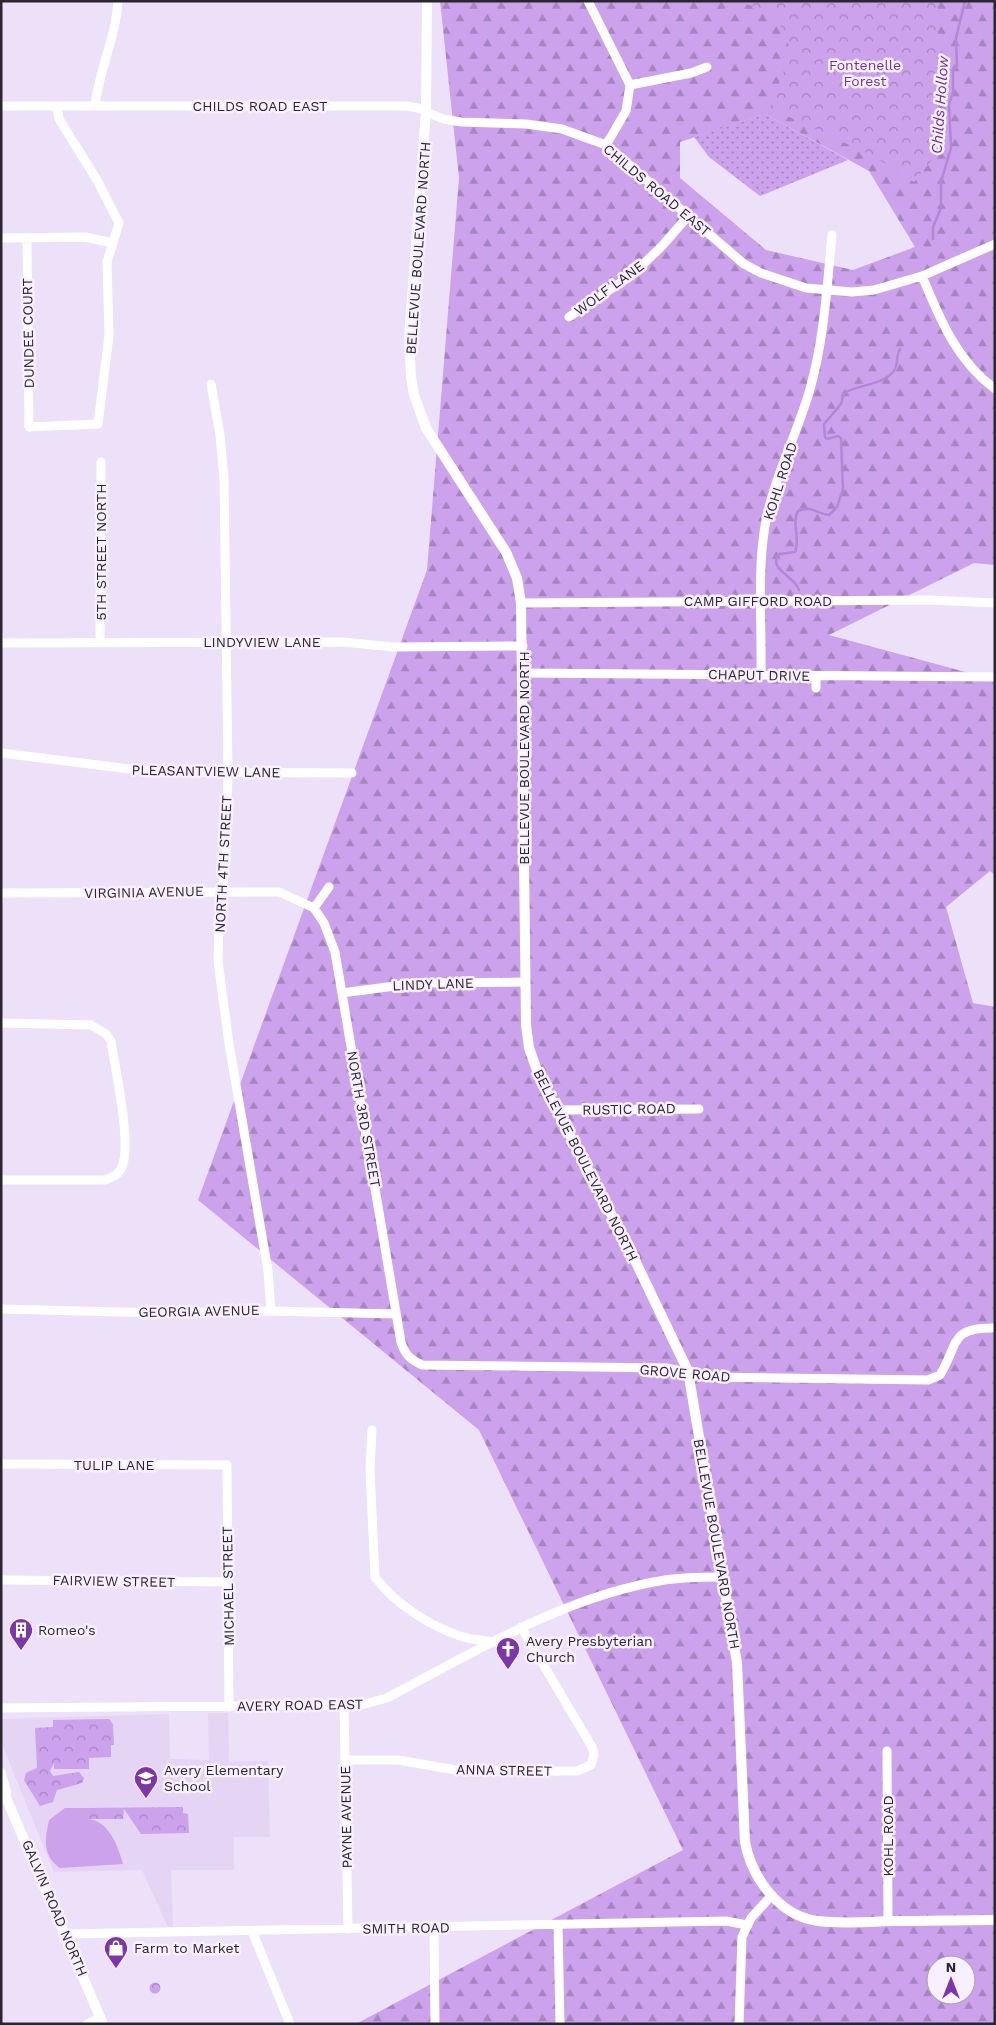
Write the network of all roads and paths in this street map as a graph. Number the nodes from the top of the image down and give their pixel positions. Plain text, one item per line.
1 (118, 1) edge
2 (427, 1) edge
3 (588, 1) edge
4 (706, 67) dead end
5 (630, 85) junction
6 (1, 106) edge
7 (57, 106) junction
8 (96, 106) junction
9 (426, 111) junction
10 (606, 146) junction
11 (689, 215) junction
12 (832, 235) dead end
13 (1, 238) edge
14 (27, 239) junction
15 (112, 244) junction
16 (995, 244) edge
17 (922, 276) junction
18 (826, 292) junction
19 (569, 317) dead end
20 (211, 384) dead end
21 (995, 389) edge
22 (101, 462) dead end
23 (762, 601) junction
24 (522, 603) junction
25 (995, 603) edge
26 (100, 642) junction
27 (1, 643) edge
28 (225, 643) junction
29 (523, 646) junction
30 (523, 673) junction
31 (761, 674) junction
32 (816, 676) junction
33 (995, 677) edge
34 (816, 688) dead end
35 (1, 753) edge
36 (228, 771) junction
37 (352, 773) dead end
38 (329, 887) dead end
39 (222, 891) junction
40 (1, 893) edge
41 (314, 908) junction
42 (525, 982) junction
43 (342, 993) junction
44 (1, 1023) edge
45 (699, 1109) dead end
46 (558, 1110) junction
47 (1, 1180) edge
48 (1, 1309) edge
49 (270, 1310) junction
50 (396, 1314) junction
51 (995, 1328) edge
52 (409, 1358) joint
53 (688, 1371) junction
54 (372, 1430) dead end
55 (1, 1464) edge
56 (226, 1465) joint
57 (722, 1577) junction
58 (1, 1580) edge
59 (228, 1582) junction
60 (521, 1627) junction
61 (494, 1642) junction
62 (344, 1705) junction
63 (229, 1707) junction
64 (1, 1708) edge
65 (887, 1751) dead end
66 (345, 1760) junction
67 (1, 1773) edge
68 (4, 1789) edge
69 (772, 1896) junction
70 (995, 1920) edge
71 (888, 1922) junction
72 (747, 1924) junction
73 (558, 1925) junction
74 (434, 1928) junction
75 (348, 1929) junction
76 (252, 1931) junction
77 (65, 1934) junction
78 (102, 2021) edge
79 (87, 2024) edge
80 (290, 2024) edge
81 (435, 2024) edge
82 (560, 2024) edge
83 (739, 2024) edge

1 - 8 street
2 - 9 main road, BELLEVUE BOULEVARD NORTH
3 - 5 street
4 - 5 street
5 - 10 street
6 - 7 street, CHILDS ROAD EAST
7 - 8 street, CHILDS ROAD EAST
7 - 15 street
8 - 9 street, CHILDS ROAD EAST
9 - 10 street, CHILDS ROAD EAST
9 - 24 main road, BELLEVUE BOULEVARD NORTH
10 - 11 street, CHILDS ROAD EAST
11 - 18 street, CHILDS ROAD EAST
11 - 19 street, WOLF LANE
12 - 18 street, KOHL ROAD
13 - 14 street
14 - 15 street
14 - 15 street, DUNDEE COURT
16 - 17 street, CHILDS ROAD EAST
17 - 18 street, CHILDS ROAD EAST
17 - 21 street
18 - 23 street, KOHL ROAD
20 - 28 street, NORTH 4TH STREET
22 - 26 street, 5TH STREET NORTH
23 - 24 street, CAMP GIFFORD ROAD
23 - 25 street, CAMP GIFFORD ROAD
23 - 31 street, KOHL ROAD
24 - 29 main road, BELLEVUE BOULEVARD NORTH
26 - 27 street, LINDYVIEW LANE
26 - 28 street, LINDYVIEW LANE
28 - 29 street, LINDYVIEW LANE
28 - 36 street, NORTH 4TH STREET
29 - 30 main road, BELLEVUE BOULEVARD NORTH
30 - 31 street, CHAPUT DRIVE
30 - 42 main road, BELLEVUE BOULEVARD NORTH
31 - 32 street, CHAPUT DRIVE
32 - 33 street, CHAPUT DRIVE
32 - 34 street
35 - 36 street, PLEASANTVIEW LANE
36 - 37 street, PLEASANTVIEW LANE
36 - 39 street, NORTH 4TH STREET
38 - 41 street
39 - 40 street, VIRGINIA AVENUE
39 - 41 street, VIRGINIA AVENUE
39 - 49 street, NORTH 4TH STREET
41 - 43 street, NORTH 3RD STREET
42 - 43 street, LINDY LANE
42 - 46 main road, BELLEVUE BOULEVARD NORTH
43 - 50 street, NORTH 3RD STREET
44 - 47 street
45 - 46 street, RUSTIC ROAD
46 - 53 main road, BELLEVUE BOULEVARD NORTH
48 - 49 street, GEORGIA AVENUE
49 - 50 street, GEORGIA AVENUE
50 - 52 street, NORTH 3RD STREET
51 - 53 street, GROVE ROAD
52 - 53 street, GROVE ROAD
53 - 57 main road, BELLEVUE BOULEVARD NORTH
54 - 61 street
55 - 56 street, TULIP LANE
56 - 59 street, MICHAEL STREET
57 - 60 street, AVERY ROAD EAST
57 - 69 main road, BELLEVUE BOULEVARD NORTH
58 - 59 street, FAIRVIEW STREET
59 - 63 street, MICHAEL STREET
60 - 61 street, AVERY ROAD EAST
60 - 66 street, ANNA STREET
61 - 62 street, AVERY ROAD EAST
62 - 63 street, AVERY ROAD EAST
62 - 66 street, PAYNE AVENUE
63 - 64 street, AVERY ROAD EAST
65 - 71 street, KOHL ROAD
66 - 75 street, PAYNE AVENUE
67 - 68 main road, GALVIN ROAD NORTH
68 - 77 main road, GALVIN ROAD NORTH
69 - 71 main road, BELLEVUE BOULEVARD NORTH
69 - 72 street
70 - 71 main road, BELLEVUE BOULEVARD NORTH
72 - 73 street, SMITH ROAD
72 - 83 street
73 - 74 street, SMITH ROAD
73 - 82 street
74 - 75 street, SMITH ROAD
74 - 81 street
75 - 76 street, SMITH ROAD
76 - 77 street, SMITH ROAD
76 - 80 street
77 - 78 main road, GALVIN ROAD NORTH
78 - 79 street

